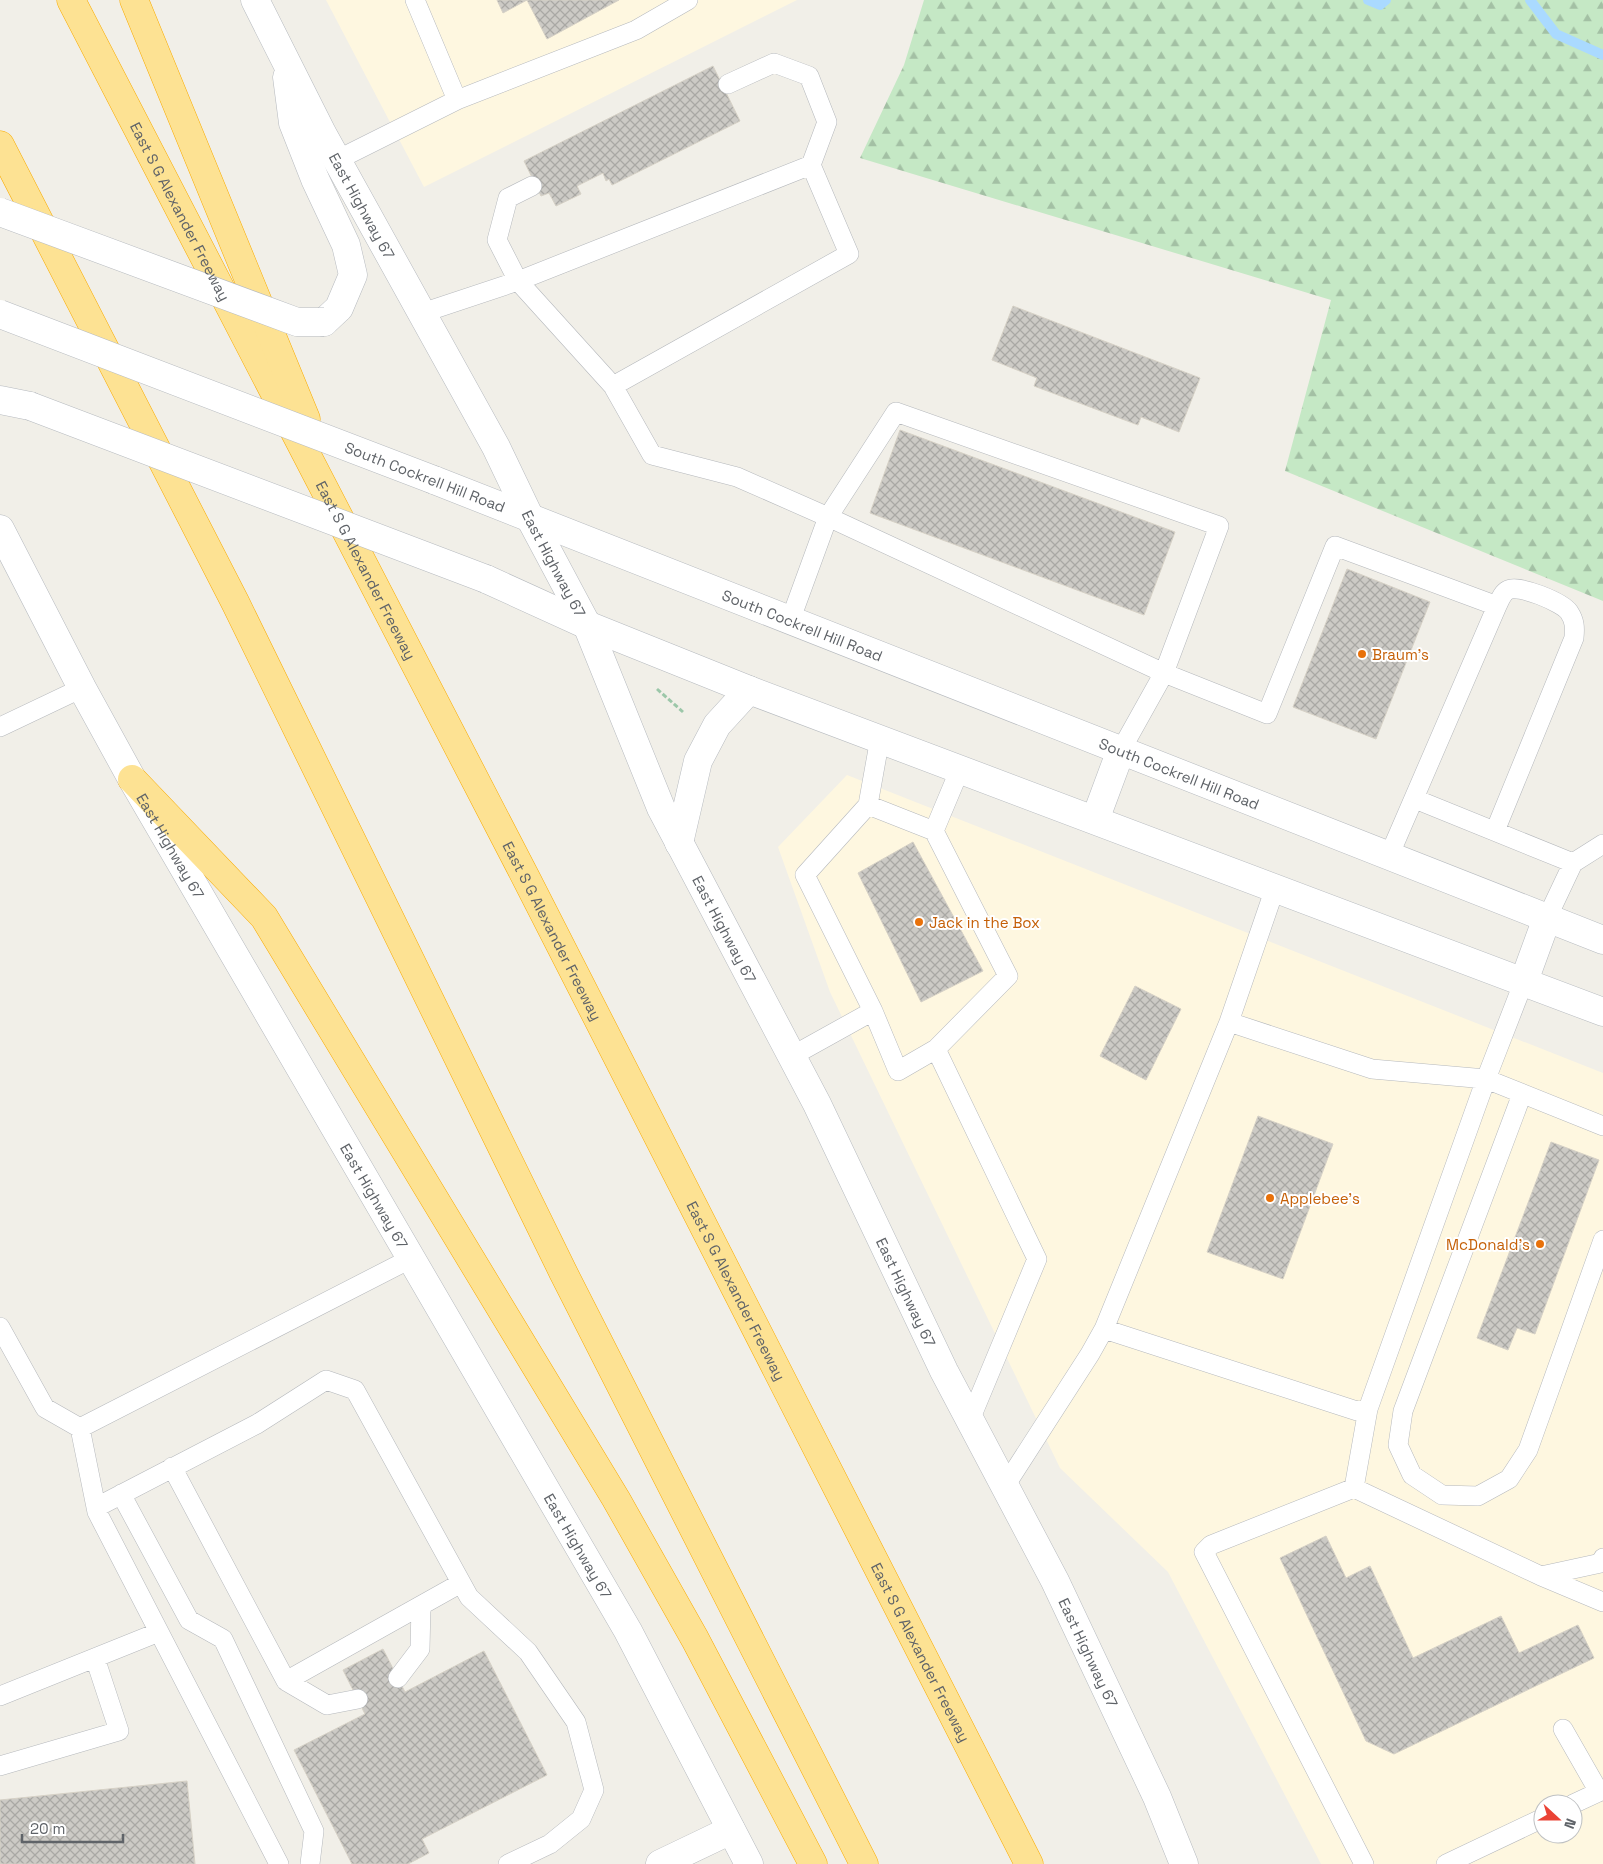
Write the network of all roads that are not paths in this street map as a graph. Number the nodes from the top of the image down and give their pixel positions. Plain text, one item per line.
1 (70, 0) edge
2 (134, 0) edge
3 (255, 0) edge
4 (415, 0) edge
5 (688, 0) edge
6 (284, 59) junction
7 (728, 84) dead end
8 (457, 100) junction
9 (0, 145) edge
10 (338, 160) junction
11 (811, 165) junction
12 (532, 186) dead end
13 (0, 202) edge
14 (0, 212) edge
15 (518, 281) junction
16 (422, 313) junction
17 (0, 314) edge
18 (93, 328) junction
19 (613, 386) junction
20 (0, 400) edge
21 (828, 517) junction
22 (530, 518) junction
23 (0, 529) edge
24 (370, 575) junction
25 (1497, 606) junction
26 (790, 620) junction
27 (587, 625) junction
28 (1164, 673) junction
29 (82, 688) junction
30 (749, 690) junction
31 (0, 727) edge
32 (880, 738) junction
33 (1120, 750) junction
34 (960, 769) junction
35 (132, 779) junction
36 (1415, 799) junction
37 (868, 805) junction
38 (1095, 820) junction
39 (934, 831) junction
40 (1495, 831) junction
41 (679, 843) junction
42 (1603, 844) edge
43 (1389, 856) junction
44 (1573, 863) junction
45 (1275, 888) junction
46 (1547, 918) junction
47 (1603, 940) edge
48 (1524, 981) junction
49 (872, 1011) junction
50 (1603, 1012) edge
51 (1229, 1022) junction
52 (936, 1048) junction
53 (792, 1056) junction
54 (1486, 1079) junction
55 (1522, 1094) junction
56 (1603, 1126) edge
57 (1603, 1240) edge
58 (412, 1258) junction
59 (0, 1327) edge
60 (1104, 1329) junction
61 (1368, 1409) junction
62 (970, 1420) junction
63 (80, 1428) junction
64 (172, 1467) junction
65 (1005, 1486) junction
66 (1354, 1488) junction
67 (121, 1494) junction
68 (96, 1507) junction
69 (1603, 1558) edge
70 (1541, 1576) junction
71 (461, 1583) junction
72 (1603, 1602) edge
73 (420, 1606) junction
74 (160, 1632) junction
75 (95, 1658) junction
76 (398, 1678) dead end
77 (286, 1681) junction
78 (0, 1696) edge
79 (358, 1699) dead end
80 (1563, 1728) dead end
81 (0, 1766) edge
82 (1601, 1791) edge
83 (1583, 1799) edge
84 (1533, 1823) edge
85 (732, 1830) junction
86 (279, 1864) edge
87 (310, 1864) edge
88 (508, 1864) edge
89 (660, 1864) edge
90 (749, 1864) edge
91 (812, 1864) edge
92 (864, 1864) edge
93 (1029, 1864) edge
94 (1184, 1864) edge
95 (1364, 1864) edge
96 (1446, 1864) edge

1 - 24 highway, East S G Alexander Freeway
2 - 24 highway
3 - 6 main road, East Highway 67
4 - 8 lane
5 - 8 lane
6 - 10 main road, East Highway 67
6 - 14 main road, bridge
7 - 11 lane
8 - 10 lane
9 - 18 highway
10 - 16 main road, East Highway 67
11 - 15 lane
11 - 19 lane
12 - 15 lane
13 - 18 highway
15 - 16 lane
15 - 19 lane
16 - 22 main road, East Highway 67
17 - 22 main road, South Cockrell Hill Road, bridge
18 - 92 highway
19 - 21 lane
20 - 27 main road, bridge
21 - 26 lane
21 - 28 lane
21 - 28 lane
22 - 26 main road, South Cockrell Hill Road
22 - 27 main road, East Highway 67
23 - 29 main road, East Highway 67
24 - 93 highway, East S G Alexander Freeway
25 - 28 lane
25 - 36 lane
25 - 40 lane
26 - 33 main road, South Cockrell Hill Road
27 - 30 main road
27 - 41 main road, East Highway 67
28 - 33 lane
29 - 31 lane
29 - 35 main road, East Highway 67
30 - 32 main road
30 - 41 main road
32 - 34 main road
32 - 37 lane
33 - 38 main road
33 - 43 main road, South Cockrell Hill Road
34 - 38 main road
34 - 39 lane
35 - 58 main road, East Highway 67
35 - 91 highway
36 - 40 lane
36 - 43 lane
37 - 39 lane
37 - 49 lane
38 - 45 main road
39 - 52 lane
40 - 44 lane
41 - 53 main road, East Highway 67
42 - 44 lane
43 - 46 main road, South Cockrell Hill Road
44 - 46 lane
45 - 48 main road
45 - 51 lane
46 - 47 main road, South Cockrell Hill Road
46 - 48 main road
48 - 50 main road
48 - 54 lane
49 - 52 lane
49 - 53 lane
51 - 54 lane
51 - 60 lane
52 - 62 lane
53 - 62 main road, East Highway 67
54 - 55 lane
54 - 61 lane
55 - 56 lane
55 - 57 lane
58 - 63 lane
58 - 85 main road, East Highway 67
59 - 63 lane
60 - 61 lane
60 - 65 lane
61 - 66 lane
62 - 65 main road, East Highway 67
63 - 68 lane
64 - 67 lane
64 - 71 lane
64 - 77 lane
65 - 94 main road, East Highway 67
66 - 70 lane
66 - 95 lane
67 - 68 lane
67 - 87 lane
68 - 74 lane
69 - 70 lane
70 - 72 lane
71 - 73 lane
71 - 88 lane
73 - 76 lane
73 - 77 lane
74 - 75 lane
74 - 86 lane
75 - 78 lane
75 - 81 lane
77 - 79 lane
80 - 82 lane
82 - 83 lane
84 - 96 lane
85 - 89 main road
85 - 90 main road, East Highway 67

